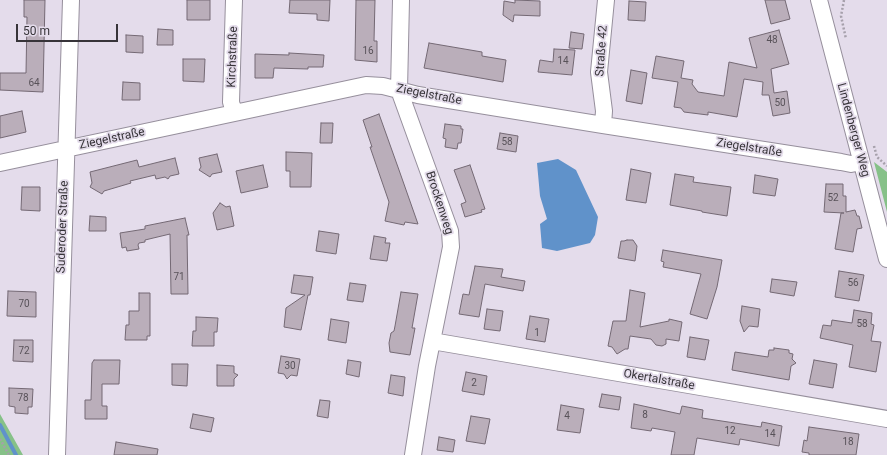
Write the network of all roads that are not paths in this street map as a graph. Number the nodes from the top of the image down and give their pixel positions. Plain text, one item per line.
1 (71, 0) edge
2 (234, 0) edge
3 (402, 0) edge
4 (606, 0) edge
5 (819, 0) edge
6 (399, 90) junction
7 (234, 113) junction
8 (603, 125) junction
9 (66, 149) junction
10 (861, 162) junction
11 (0, 163) edge
12 (887, 259) edge
13 (432, 341) junction
14 (887, 418) edge
15 (57, 455) edge
16 (412, 455) edge

1 - 9 street, Suderoder Straße
2 - 7 street, Kirchstraße
3 - 6 street, Brockenweg
4 - 8 street, Straße 42
5 - 10 street, Lindenberger Weg
6 - 7 street, Ziegelstraße
6 - 8 street, Ziegelstraße
6 - 13 street, Brockenweg
7 - 9 street, Ziegelstraße
8 - 10 street, Ziegelstraße
9 - 11 street, Ziegelstraße
9 - 15 street, Suderoder Straße
10 - 12 street, Lindenberger Weg
13 - 14 street, Okertalstraße
13 - 16 street, Brockenweg

